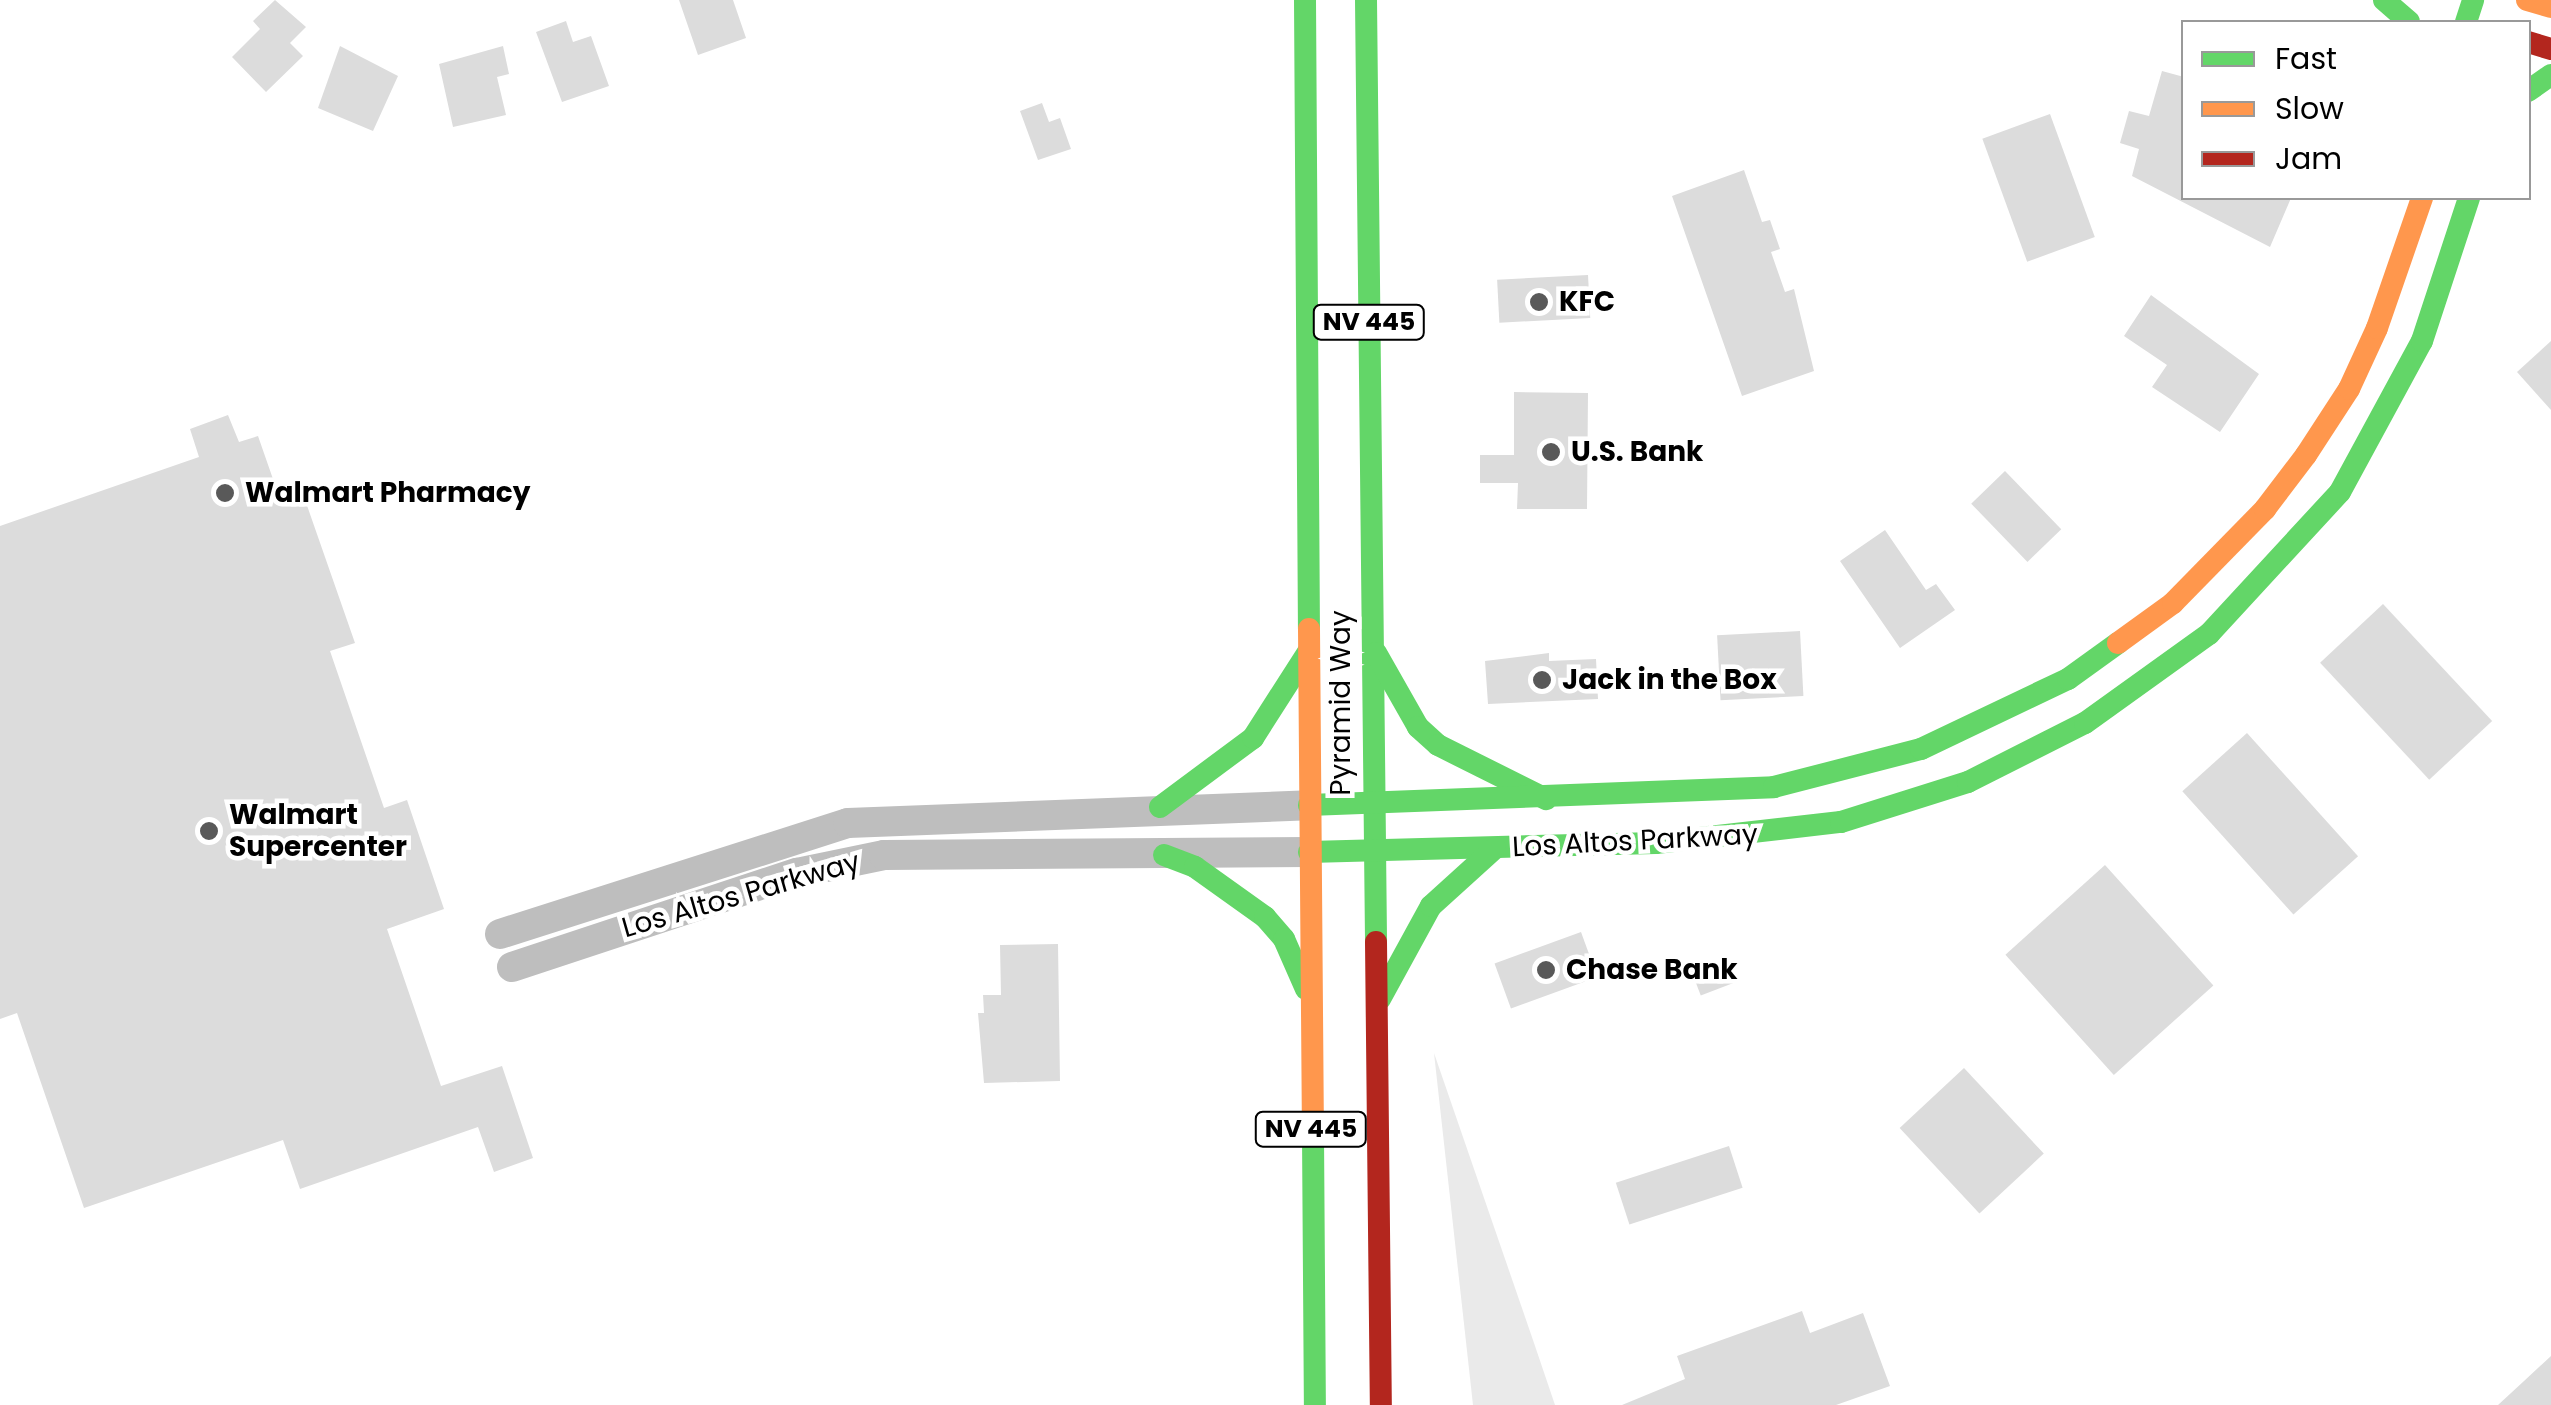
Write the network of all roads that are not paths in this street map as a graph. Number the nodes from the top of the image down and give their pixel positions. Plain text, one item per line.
1 (1305, 0) edge
2 (1366, 0) edge
3 (2384, 0) edge
4 (2525, 0) edge
5 (2551, 6) edge
6 (2407, 20) edge
7 (2421, 200) edge
8 (2468, 200) edge
9 (2349, 389) junction
10 (2199, 578) junction
11 (2209, 634) junction
12 (1372, 644) junction
13 (1308, 652) junction
14 (1991, 772) junction
15 (1546, 799) junction
16 (1308, 805) junction
17 (1372, 805) junction
18 (1160, 807) junction
19 (1495, 848) junction
20 (1372, 851) junction
21 (1309, 852) junction
22 (1164, 856) junction
23 (500, 934) dead end
24 (512, 967) dead end
25 (1312, 1005) junction
26 (1377, 1006) junction
27 (1315, 1405) edge
28 (1382, 1405) edge

1 - 13 main road, Pyramid Way / NV 445
2 - 12 main road, Pyramid Way / NV 445
3 - 6 main road
4 - 5 main road
7 - 9 main road, Los Altos Parkway
8 - 11 main road, Los Altos Parkway
9 - 10 main road, Los Altos Parkway
9 - 11 main road
10 - 14 main road
10 - 15 main road, Los Altos Parkway
11 - 14 main road, Los Altos Parkway
12 - 15 main road
12 - 17 main road, Pyramid Way / NV 445
13 - 16 main road, Pyramid Way / NV 445
13 - 18 main road
14 - 19 main road, Los Altos Parkway
15 - 17 main road, Los Altos Parkway
16 - 17 main road, Los Altos Parkway
16 - 18 street, Los Altos Parkway
16 - 21 main road, Pyramid Way / NV 445
17 - 20 main road, Pyramid Way / NV 445
18 - 23 street, Los Altos Parkway
19 - 20 main road, Los Altos Parkway
19 - 26 main road
20 - 21 main road, Los Altos Parkway
20 - 26 main road, Pyramid Way / NV 445
21 - 22 street, Los Altos Parkway
21 - 25 main road, Pyramid Way / NV 445
22 - 24 street, Los Altos Parkway
22 - 25 main road
25 - 27 main road, Pyramid Way / NV 445
26 - 28 main road, Pyramid Way / NV 445

